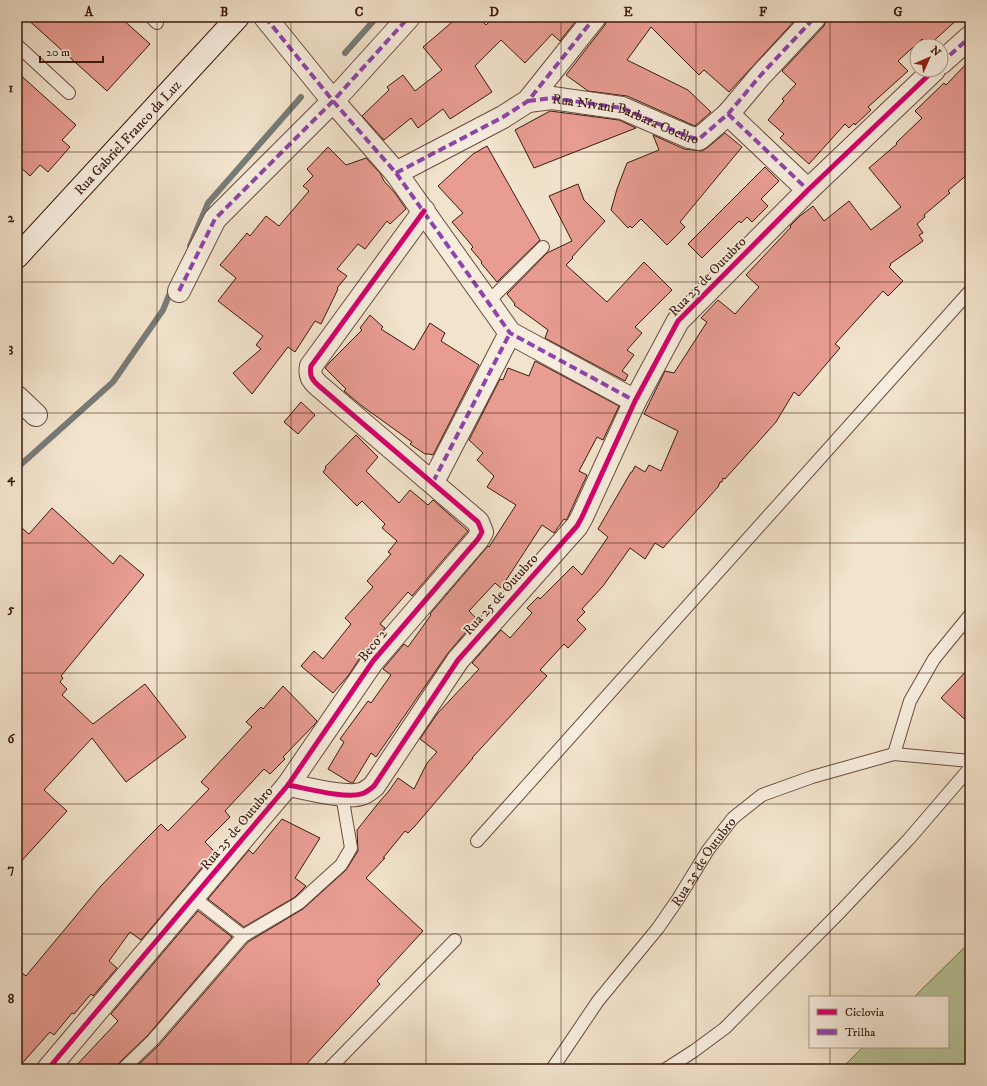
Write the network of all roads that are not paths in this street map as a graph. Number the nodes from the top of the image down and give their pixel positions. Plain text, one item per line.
1 (238, 17) edge
2 (265, 17) edge
3 (409, 17) edge
4 (596, 17) edge
5 (816, 17) edge
6 (970, 37) edge
7 (17, 45) edge
8 (949, 56) edge
9 (926, 78) edge
10 (69, 93) dead end
11 (333, 101) junction
12 (528, 101) junction
13 (728, 114) junction
14 (396, 173) junction
15 (808, 190) junction
16 (424, 211) junction
17 (543, 247) dead end
18 (17, 257) edge
19 (179, 291) dead end
20 (970, 291) edge
21 (488, 302) junction
22 (510, 333) junction
23 (17, 397) edge
24 (635, 401) junction
25 (36, 415) dead end
26 (433, 482) junction
27 (970, 615) edge
28 (894, 754) junction
29 (970, 761) edge
30 (970, 768) edge
31 (288, 785) junction
32 (342, 795) junction
33 (477, 841) dead end
34 (193, 896) junction
35 (243, 936) junction
36 (455, 940) dead end
37 (48, 1069) edge
38 (123, 1069) edge
39 (329, 1069) edge
40 (552, 1069) edge
41 (666, 1069) edge

1 - 18 street, Rua Gabriel Franco da Luz
2 - 11 street
3 - 11 street
4 - 12 street
5 - 13 street, Rua Nivani Barbara Coelho
6 - 8 street
7 - 10 lane
9 - 15 street, Rua 25 de Outubro
11 - 14 street
11 - 19 street
12 - 13 street, Rua Nivani Barbara Coelho
12 - 14 street
13 - 15 street
14 - 16 street
15 - 24 street, Rua 25 de Outubro
16 - 21 street
16 - 26 street
17 - 21 lane
20 - 33 lane
21 - 22 street
22 - 24 street
22 - 26 street
23 - 25 street
24 - 32 street, Rua 25 de Outubro
26 - 31 street, Beco 2
27 - 28 lane
28 - 29 lane, Rua 25 de Outubro
28 - 40 lane, Rua 25 de Outubro
30 - 41 lane
31 - 32 street, Rua 25 de Outubro
31 - 34 street, Rua 25 de Outubro
32 - 35 lane
34 - 35 lane
34 - 37 street, Rua 25 de Outubro
35 - 38 lane
36 - 39 lane

